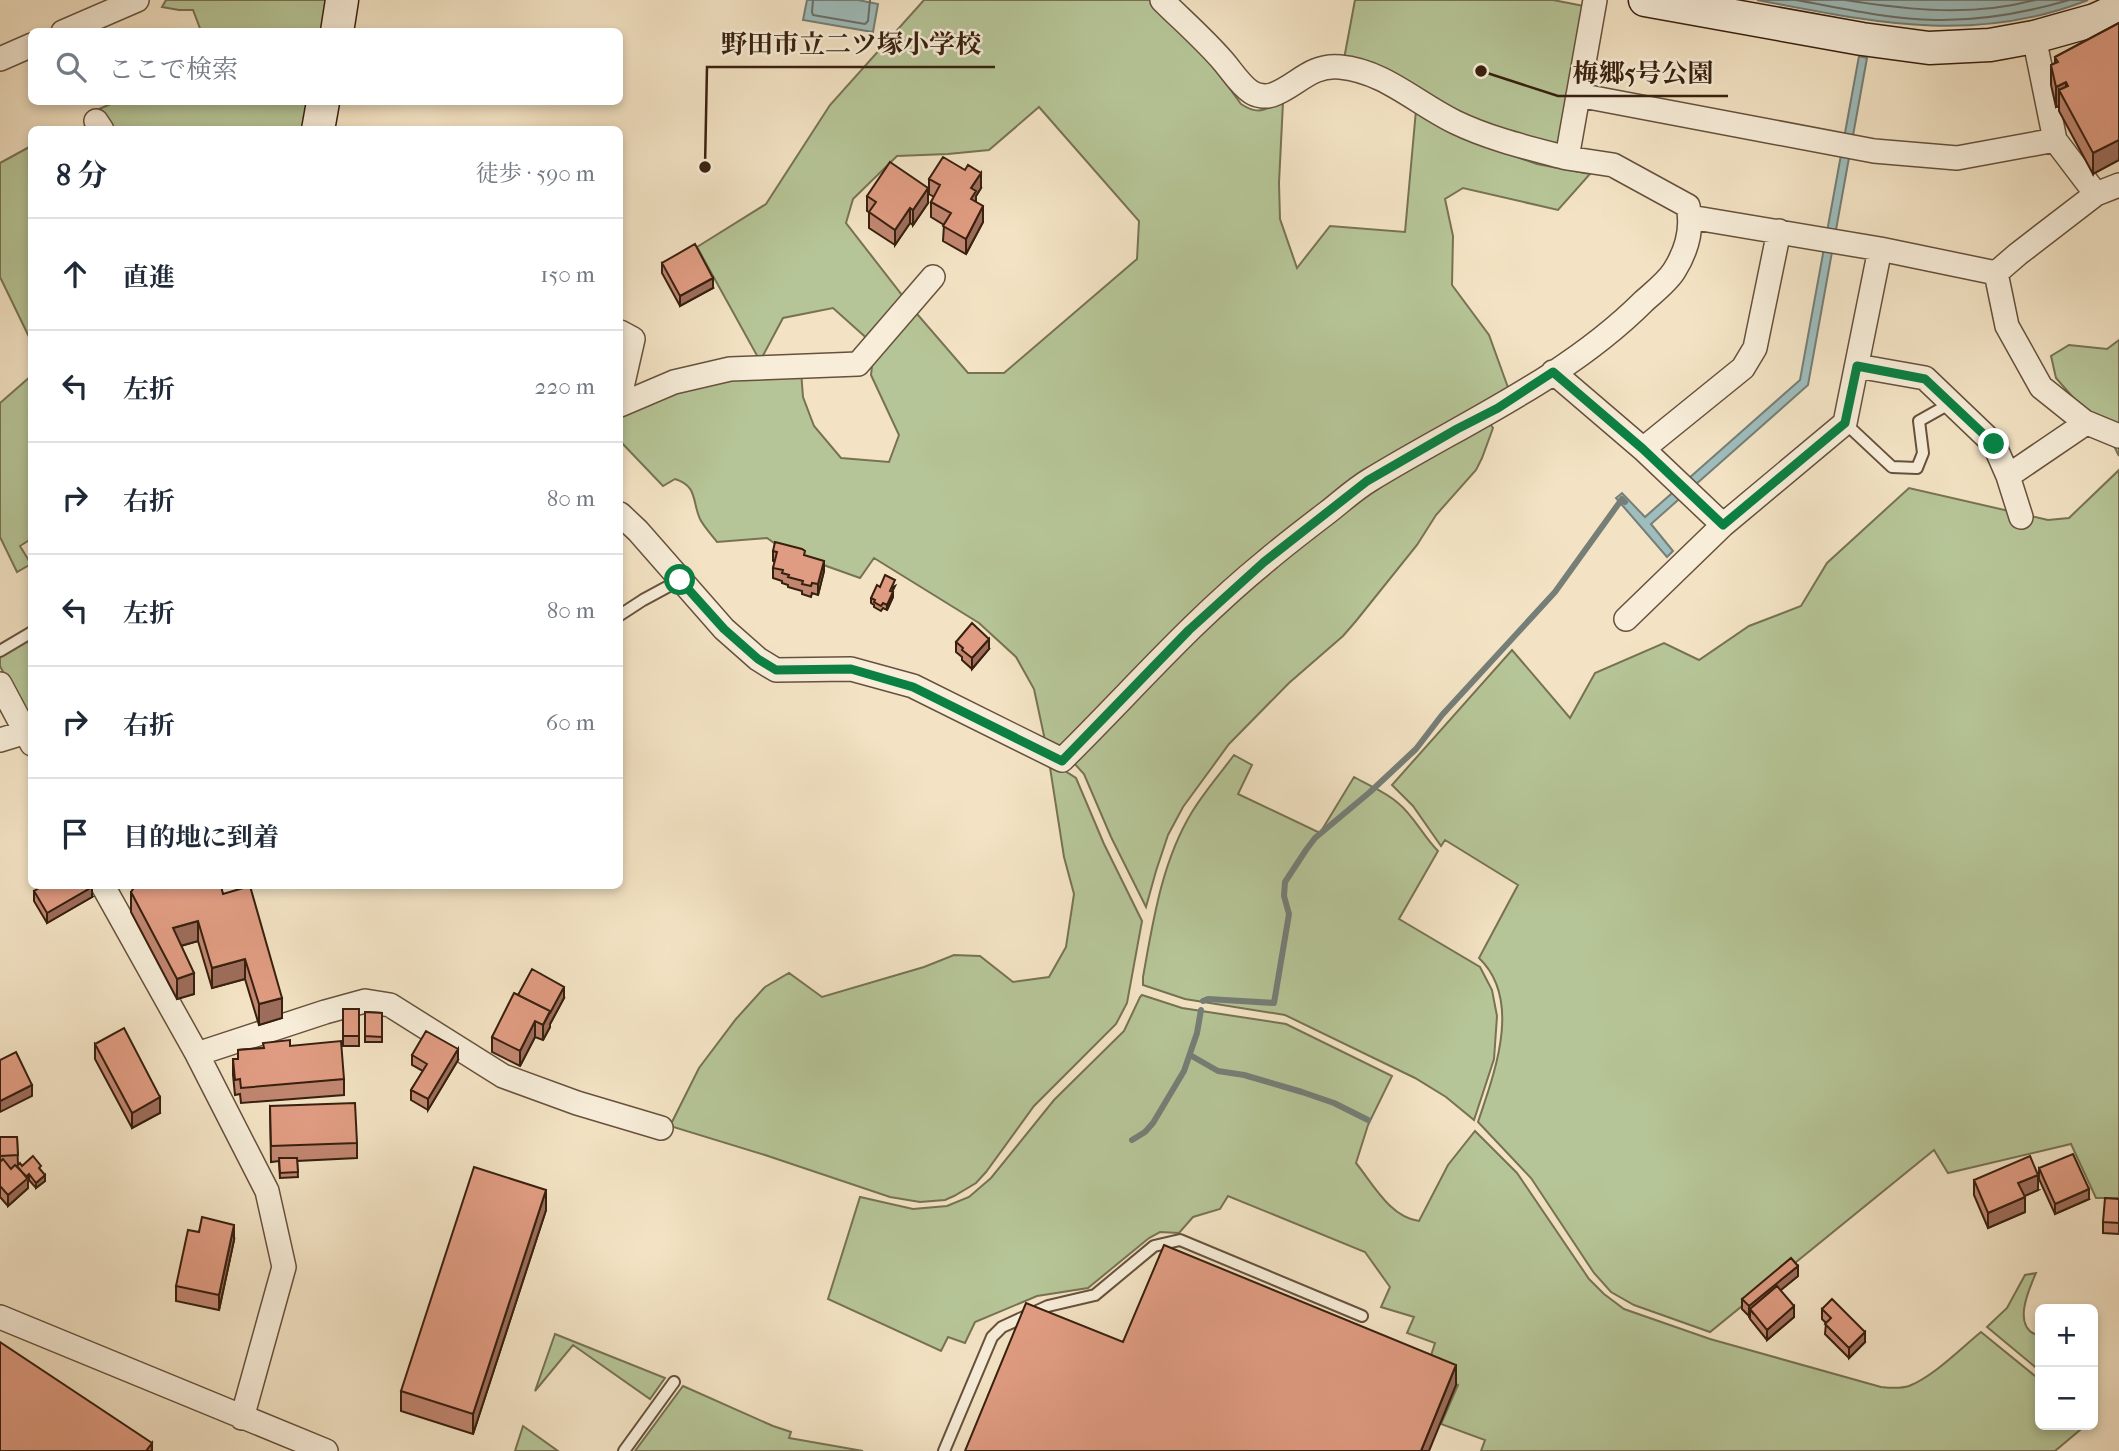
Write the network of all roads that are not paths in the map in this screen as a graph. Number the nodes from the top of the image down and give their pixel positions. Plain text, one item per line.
1 (137, 0) edge
2 (342, 0) edge
3 (1162, 0) edge
4 (1595, 0) edge
5 (1645, 0) edge
6 (2119, 9) edge
7 (72, 28) edge
8 (338, 28) edge
9 (2034, 37) junction
10 (28, 47) edge
11 (0, 59) edge
12 (1577, 95) junction
13 (322, 105) edge
14 (319, 126) edge
15 (2055, 140) junction
16 (1567, 158) junction
17 (2119, 185) edge
18 (2096, 194) junction
19 (1690, 218) junction
20 (1779, 231) junction
21 (1881, 249) junction
22 (1996, 273) junction
23 (933, 277) dead end
24 (623, 334) edge
25 (1857, 366) junction
26 (1553, 372) junction
27 (623, 383) edge
28 (1951, 403) junction
29 (623, 404) edge
30 (2085, 422) junction
31 (1845, 423) junction
32 (2119, 436) edge
33 (1643, 449) junction
34 (2007, 476) junction
35 (623, 517) edge
36 (2021, 517) dead end
37 (1723, 525) junction
38 (680, 580) junction
39 (623, 613) edge
40 (1626, 619) dead end
41 (28, 634) edge
42 (0, 651) edge
43 (0, 684) edge
44 (28, 736) edge
45 (28, 738) edge
46 (0, 740) edge
47 (105, 889) edge
48 (197, 1054) junction
49 (661, 1128) dead end
50 (1362, 1316) dead end
51 (0, 1317) edge
52 (674, 1382) dead end
53 (242, 1418) junction
54 (326, 1451) edge
55 (624, 1451) edge
56 (944, 1451) edge

1 - 7 street
2 - 8 street
3 - 16 street
4 - 12 street
5 - 9 street
6 - 9 street
9 - 15 street
10 - 11 street
12 - 15 street
12 - 16 street
13 - 14 street
15 - 18 street
16 - 19 street
17 - 18 street
18 - 22 street
19 - 20 street
19 - 26 street
20 - 21 street
20 - 33 street
21 - 22 street
21 - 25 street
22 - 30 street
23 - 29 street
24 - 27 street
25 - 28 street
25 - 31 street
26 - 33 street
26 - 38 street
28 - 31 lane
28 - 34 street
30 - 32 street
30 - 34 street
31 - 37 street
33 - 37 street
34 - 36 street
35 - 38 street
37 - 40 street
38 - 39 lane
41 - 42 lane
43 - 44 street
45 - 46 street
47 - 48 street
48 - 49 street
48 - 53 street
50 - 56 lane
51 - 53 street
52 - 55 lane
53 - 54 street

